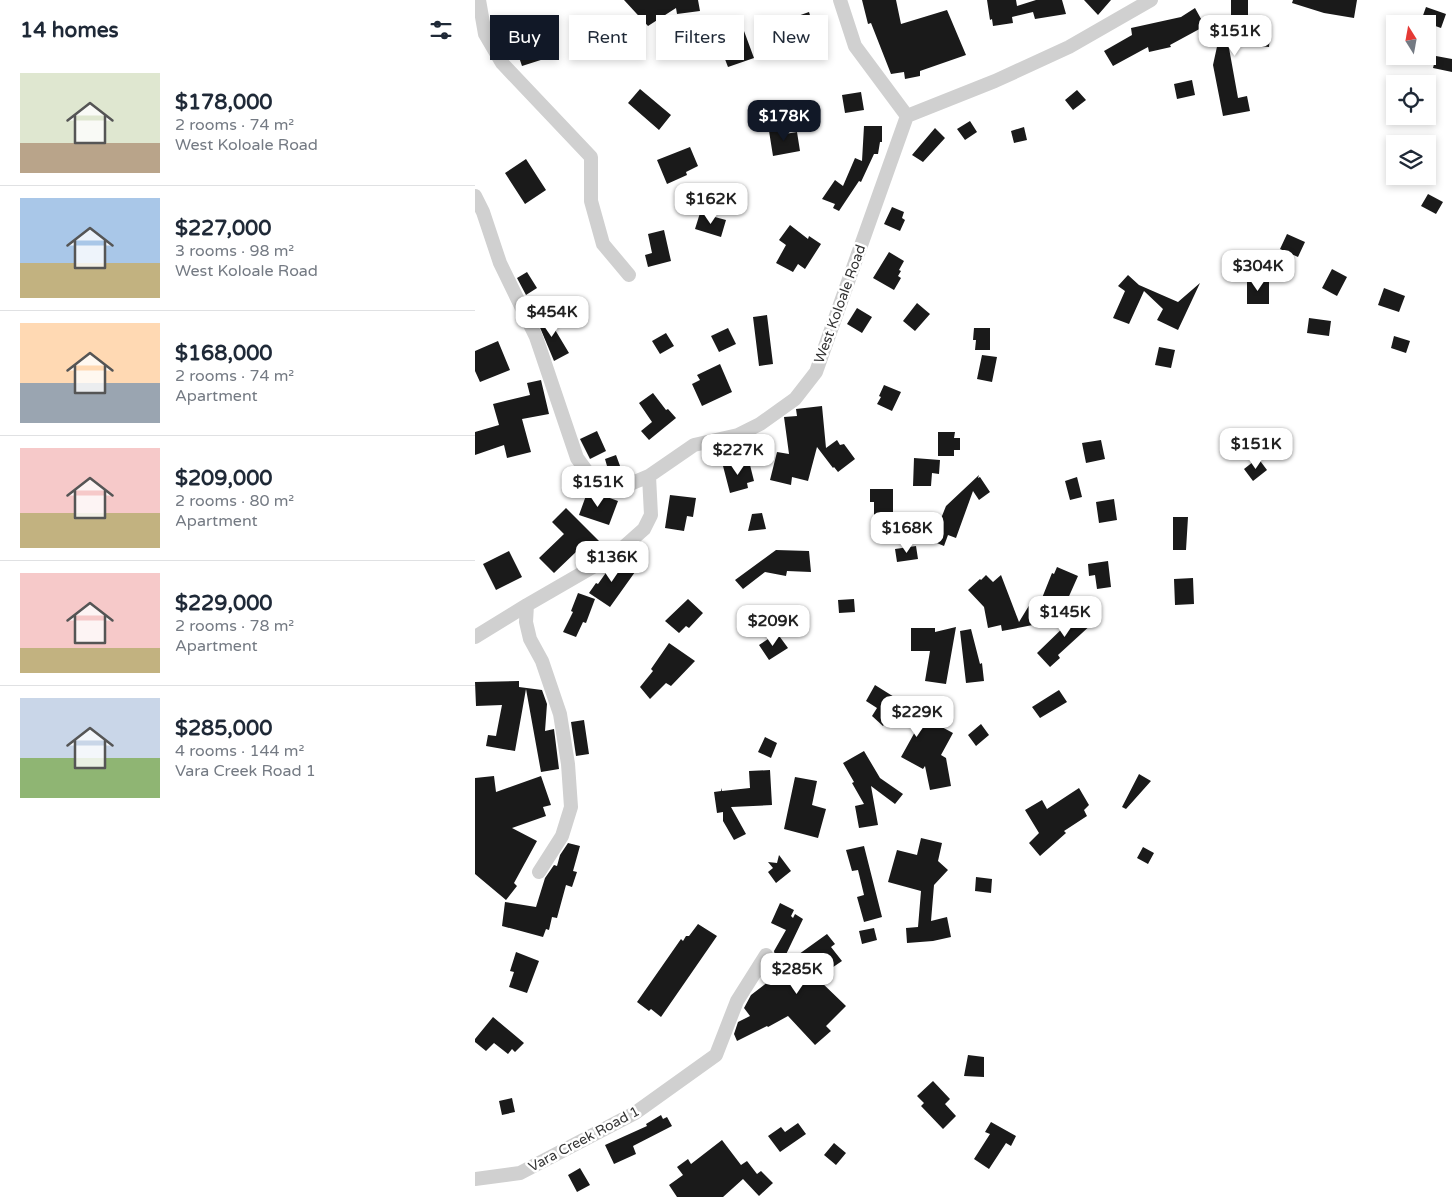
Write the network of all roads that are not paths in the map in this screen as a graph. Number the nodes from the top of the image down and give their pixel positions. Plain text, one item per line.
1 (479, 0) edge
2 (840, 0) edge
3 (1151, 0) edge
4 (907, 116) junction
5 (475, 196) edge
6 (629, 275) dead end
7 (649, 476) junction
8 (527, 605) junction
9 (475, 637) edge
10 (539, 872) dead end
11 (766, 955) dead end
12 (475, 1179) edge

1 - 6 street
2 - 4 street
3 - 4 street
4 - 7 street, West Koloale Road
5 - 7 street, West Koloale Road
7 - 8 street
8 - 9 street
8 - 10 street
11 - 12 street, Vara Creek Road 1

